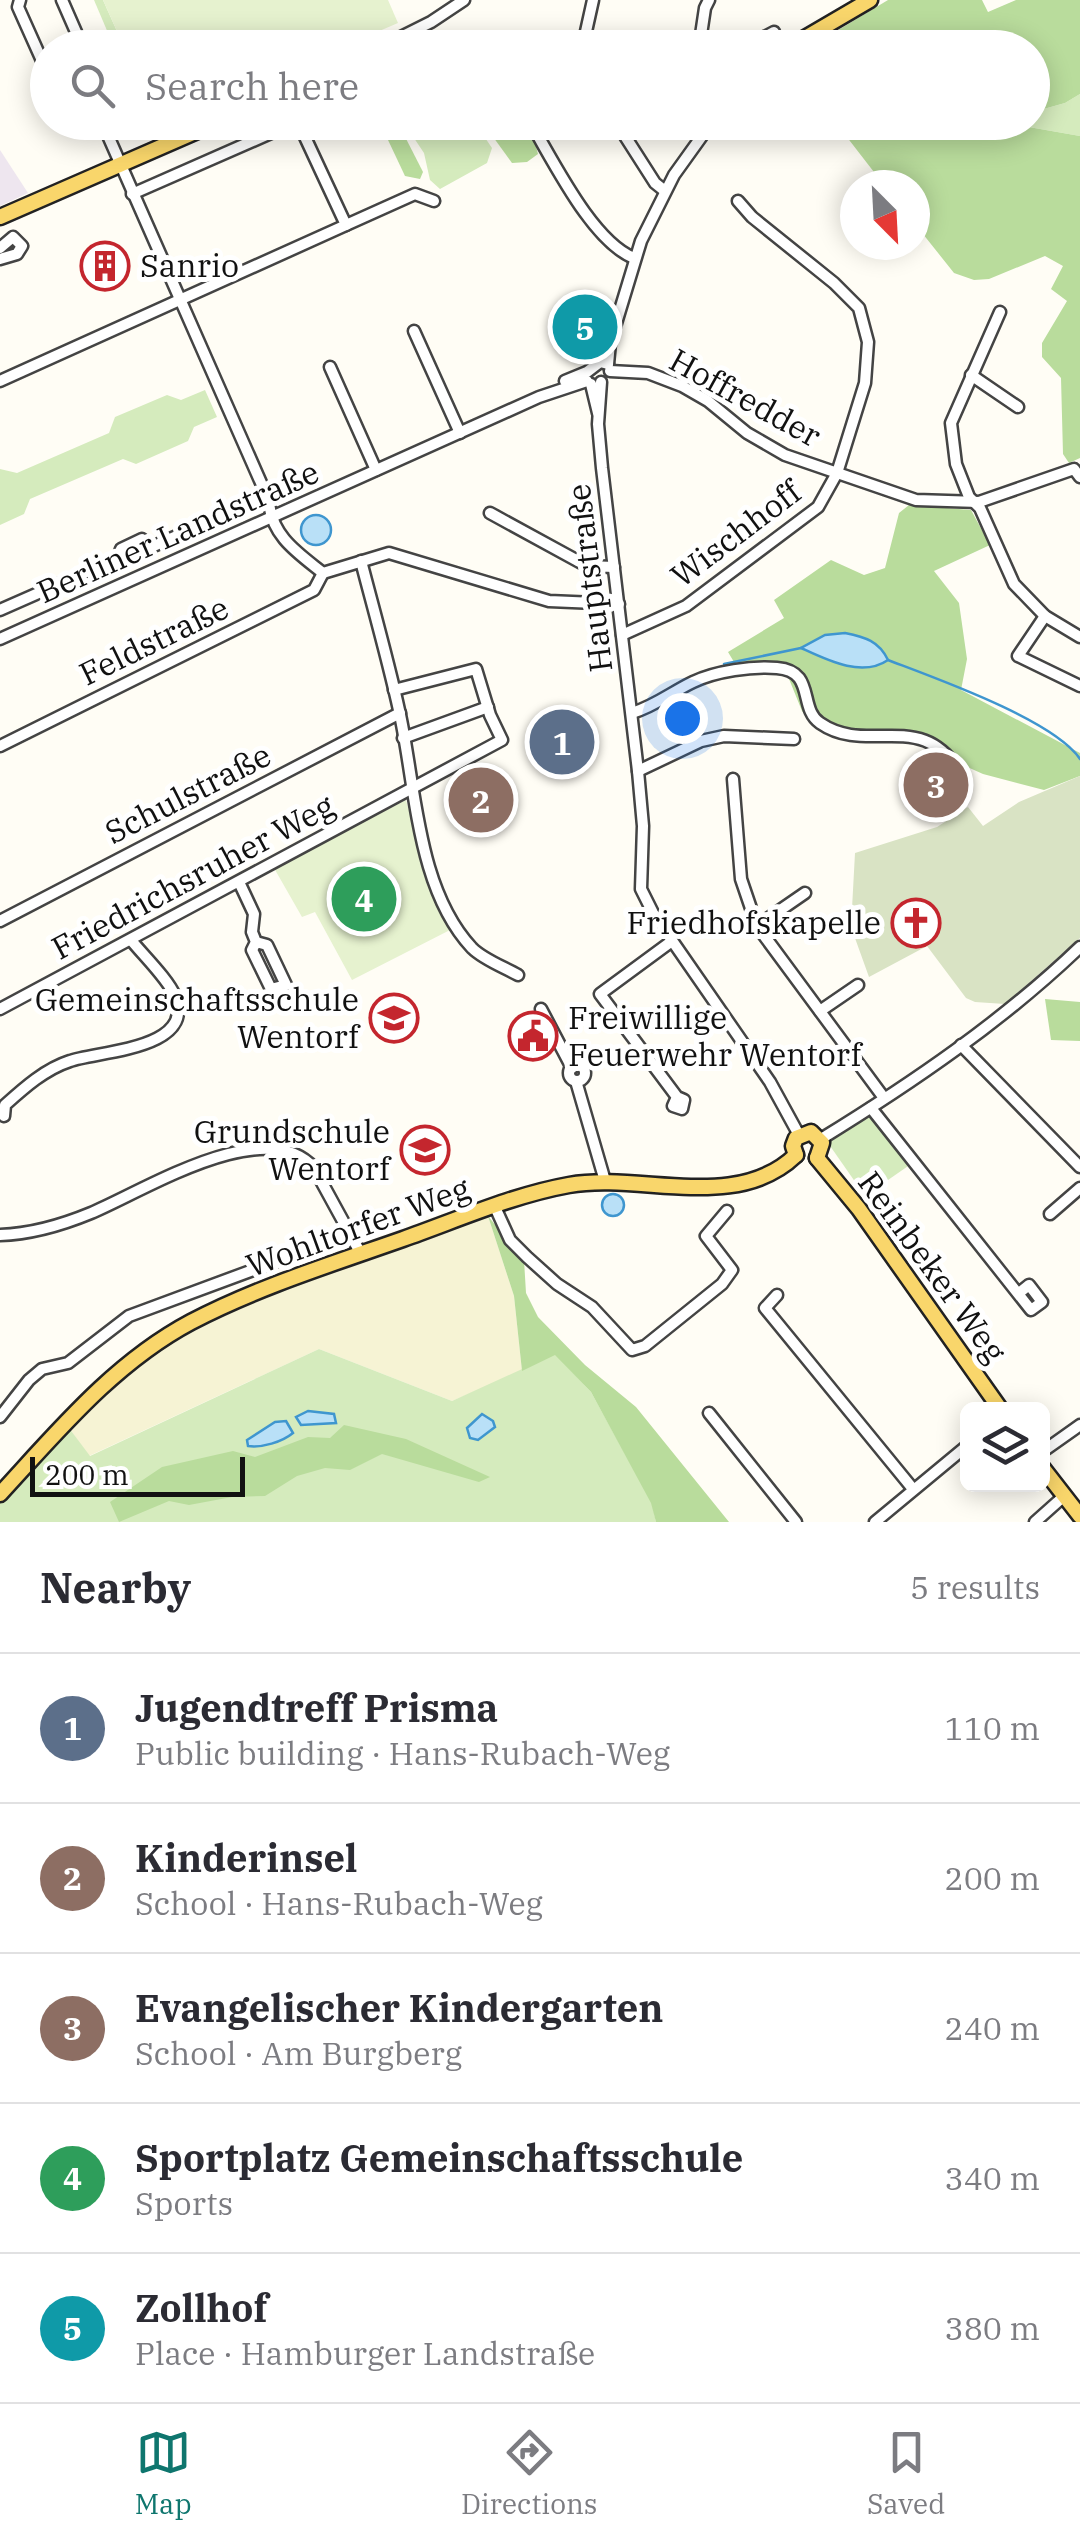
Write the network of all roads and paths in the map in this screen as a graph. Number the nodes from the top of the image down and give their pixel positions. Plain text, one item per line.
1 (20, 0) edge
2 (62, 0) edge
3 (593, 0) edge
4 (710, 0) edge
5 (870, 0) edge
6 (458, 2) edge
7 (75, 30) edge
8 (411, 30) edge
9 (587, 30) edge
10 (702, 30) edge
11 (819, 30) edge
12 (30, 34) edge
13 (110, 140) edge
14 (176, 140) edge
15 (256, 140) edge
16 (306, 140) edge
17 (541, 140) edge
18 (628, 140) edge
19 (698, 140) edge
20 (120, 164) junction
21 (665, 191) junction
22 (132, 194) junction
23 (738, 200) dead end
24 (434, 202) dead end
25 (0, 217) edge
26 (346, 225) junction
27 (0, 248) edge
28 (634, 258) junction
29 (0, 259) edge
30 (180, 300) junction
31 (1000, 312) dead end
32 (414, 331) dead end
33 (606, 366) junction
34 (330, 367) dead end
35 (972, 375) junction
36 (592, 380) junction
37 (0, 381) edge
38 (1018, 408) dead end
39 (460, 433) junction
40 (376, 470) junction
41 (836, 473) junction
42 (1080, 477) edge
43 (974, 500) junction
44 (247, 504) dead end
45 (490, 513) dead end
46 (270, 517) junction
47 (361, 561) junction
48 (614, 566) junction
49 (323, 573) junction
50 (619, 604) junction
51 (0, 610) edge
52 (1045, 616) junction
53 (622, 635) junction
54 (1080, 637) edge
55 (0, 639) edge
56 (1080, 686) edge
57 (394, 690) junction
58 (488, 706) junction
59 (400, 713) junction
60 (632, 713) junction
61 (403, 738) junction
62 (794, 739) dead end
63 (0, 746) edge
64 (638, 771) junction
65 (963, 778) dead end
66 (733, 779) dead end
67 (411, 790) junction
68 (239, 882) junction
69 (805, 893) dead end
70 (0, 921) edge
71 (757, 926) junction
72 (132, 940) junction
73 (672, 941) junction
74 (256, 942) junction
75 (1080, 947) edge
76 (518, 976) dead end
77 (858, 985) dead end
78 (0, 1009) edge
79 (541, 1009) dead end
80 (820, 1011) junction
81 (961, 1045) junction
82 (677, 1098) dead end
83 (884, 1098) junction
84 (871, 1108) junction
85 (4, 1116) dead end
86 (799, 1134) junction
87 (821, 1139) junction
88 (796, 1155) junction
89 (817, 1158) junction
90 (1080, 1166) edge
91 (604, 1181) junction
92 (1080, 1188) edge
93 (495, 1207) junction
94 (728, 1211) dead end
95 (1050, 1214) dead end
96 (350, 1234) junction
97 (0, 1235) edge
98 (361, 1254) junction
99 (1019, 1293) dead end
100 (776, 1295) dead end
101 (994, 1402) edge
102 (709, 1413) dead end
103 (0, 1416) edge
104 (1080, 1424) edge
105 (1050, 1446) edge
106 (960, 1452) edge
107 (1050, 1478) edge
108 (913, 1489) junction
109 (0, 1494) edge
110 (1063, 1497) junction
111 (1080, 1516) edge
112 (796, 1522) edge
113 (875, 1522) edge
114 (1034, 1522) edge

1 - 12 street
2 - 7 street
3 - 9 street
4 - 10 street
5 - 11 main road
6 - 8 street
13 - 20 street
14 - 20 main road
15 - 22 street
16 - 26 street
17 - 28 street
18 - 21 street
19 - 21 street
20 - 22 street
20 - 25 main road
21 - 28 street
22 - 30 street
23 - 41 street, Wischhoff
24 - 26 street
26 - 30 street
27 - 29 street
28 - 33 street
30 - 37 street
30 - 46 street
31 - 35 street
32 - 39 street
33 - 36 street
33 - 36 street
33 - 41 street, Hoffredder
34 - 40 street
35 - 38 street
35 - 43 street
36 - 39 street, Berliner Landstraße
36 - 48 street, Hauptstraße
39 - 40 street, Berliner Landstraße
40 - 46 street, Berliner Landstraße
41 - 43 street, Hoffredder
41 - 53 street, Wischhoff
42 - 43 street, Hoffredder
43 - 52 street
44 - 51 street, Berliner Landstraße
45 - 48 street
46 - 49 street
46 - 55 street, Berliner Landstraße
47 - 49 street
47 - 50 street
47 - 57 street
48 - 50 street, Hauptstraße
49 - 63 street, Feldstraße
50 - 53 street, Hauptstraße
52 - 54 street
52 - 56 street
53 - 60 street, Hauptstraße
57 - 58 street
57 - 59 street
58 - 61 street
58 - 67 street, Friedrichsruher Weg
59 - 61 street
59 - 70 street, Schulstraße
60 - 64 street, Hauptstraße
60 - 65 street
61 - 67 street
62 - 64 street
64 - 73 street, Hauptstraße
66 - 71 street
67 - 68 street, Friedrichsruher Weg
67 - 76 street
68 - 72 street, Friedrichsruher Weg
68 - 74 street
69 - 71 street
71 - 80 street
72 - 78 street, Friedrichsruher Weg
72 - 85 street
73 - 82 street
73 - 86 street
74 - 74 street
75 - 81 street
77 - 80 street
79 - 91 street
80 - 83 street
81 - 83 street
81 - 90 street
83 - 84 street
84 - 87 street
84 - 99 street
86 - 87 main road
86 - 88 main road
87 - 89 main road, Reinbeker Weg
88 - 89 main road, Reinbeker Weg
88 - 91 main road, Wohltorfer Weg
89 - 101 main road, Reinbeker Weg
91 - 93 main road, Wohltorfer Weg
92 - 95 street
93 - 94 street
93 - 98 main road, Wohltorfer Weg
96 - 97 street
96 - 98 street
96 - 103 street
98 - 109 main road, Wohltorfer Weg
100 - 108 street
102 - 112 street
104 - 105 street
106 - 108 street
107 - 110 main road
108 - 113 street
110 - 111 main road
110 - 114 street

